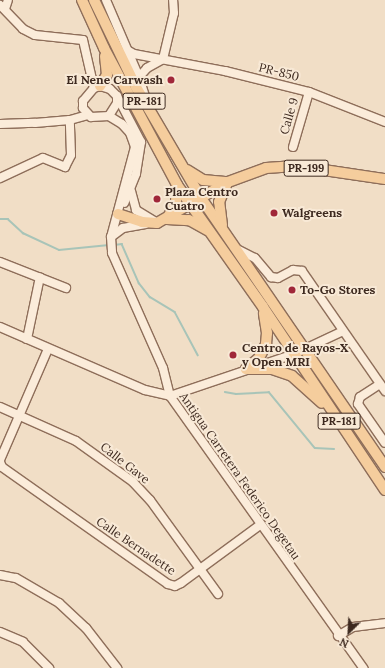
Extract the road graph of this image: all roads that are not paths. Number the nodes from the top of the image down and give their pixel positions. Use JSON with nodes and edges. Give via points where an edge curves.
{"nodes":[{"id":1,"x":8,"y":0,"type":"edge"},
{"id":2,"x":82,"y":0,"type":"edge"},
{"id":3,"x":94,"y":0,"type":"edge"},
{"id":4,"x":106,"y":0,"type":"edge"},
{"id":5,"x":173,"y":0,"type":"edge"},
{"id":6,"x":2,"y":7,"type":"edge"},
{"id":7,"x":104,"y":48,"type":"junction"},
{"id":8,"x":127,"y":50,"type":"junction"},
{"id":9,"x":163,"y":59,"type":"junction"},
{"id":10,"x":139,"y":77,"type":"junction"},
{"id":11,"x":97,"y":87,"type":"junction"},
{"id":12,"x":309,"y":92,"type":"junction"},
{"id":13,"x":117,"y":96,"type":"junction"},
{"id":14,"x":149,"y":108,"type":"junction"},
{"id":15,"x":87,"y":115,"type":"junction"},
{"id":16,"x":109,"y":116,"type":"junction"},
{"id":17,"x":70,"y":120,"type":"junction"},
{"id":18,"x":385,"y":122,"type":"edge"},
{"id":19,"x":0,"y":124,"type":"edge"},
{"id":20,"x":293,"y":147,"type":"dead end"},
{"id":21,"x":182,"y":166,"type":"junction"},
{"id":22,"x":0,"y":178,"type":"edge"},
{"id":23,"x":385,"y":179,"type":"edge"},
{"id":24,"x":228,"y":182,"type":"junction"},
{"id":25,"x":176,"y":185,"type":"junction"},
{"id":26,"x":131,"y":190,"type":"junction"},
{"id":27,"x":201,"y":198,"type":"junction"},
{"id":28,"x":191,"y":205,"type":"junction"},
{"id":29,"x":118,"y":214,"type":"junction"},
{"id":30,"x":167,"y":219,"type":"junction"},
{"id":31,"x":157,"y":223,"type":"junction"},
{"id":32,"x":223,"y":230,"type":"junction"},
{"id":33,"x":212,"y":233,"type":"junction"},
{"id":34,"x":112,"y":242,"type":"junction"},
{"id":35,"x":235,"y":248,"type":"junction"},
{"id":36,"x":0,"y":262,"type":"edge"},
{"id":37,"x":40,"y":277,"type":"junction"},
{"id":38,"x":66,"y":288,"type":"dead end"},
{"id":39,"x":263,"y":307,"type":"junction"},
{"id":40,"x":0,"y":327,"type":"edge"},
{"id":41,"x":343,"y":331,"type":"junction"},
{"id":42,"x":27,"y":339,"type":"junction"},
{"id":43,"x":305,"y":348,"type":"junction"},
{"id":44,"x":48,"y":349,"type":"junction"},
{"id":45,"x":294,"y":354,"type":"junction"},
{"id":46,"x":246,"y":369,"type":"junction"},
{"id":47,"x":383,"y":387,"type":"edge"},
{"id":48,"x":170,"y":396,"type":"junction"},
{"id":49,"x":0,"y":407,"type":"edge"},
{"id":50,"x":19,"y":415,"type":"junction"},
{"id":51,"x":338,"y":419,"type":"junction"},
{"id":52,"x":385,"y":443,"type":"edge"},
{"id":53,"x":0,"y":461,"type":"edge"},
{"id":54,"x":385,"y":468,"type":"edge"},
{"id":55,"x":385,"y":490,"type":"edge"},
{"id":56,"x":260,"y":524,"type":"junction"},
{"id":57,"x":199,"y":569,"type":"junction"},
{"id":58,"x":0,"y":575,"type":"edge"},
{"id":59,"x":218,"y":594,"type":"dead end"},
{"id":60,"x":385,"y":623,"type":"edge"},
{"id":61,"x":0,"y":632,"type":"edge"},
{"id":62,"x":338,"y":636,"type":"junction"},
{"id":63,"x":49,"y":668,"type":"edge"},
{"id":64,"x":117,"y":668,"type":"edge"},
{"id":65,"x":363,"y":668,"type":"edge"}],
"edges":[{"from":1,"to":6,"type":"street"},
{"from":2,"to":7,"type":"main road","number":"PR-181"},
{"from":3,"to":14,"type":"main road","number":"PR-181"},
{"from":4,"to":8,"type":"street"},
{"from":5,"to":9,"type":"street","via":[[174,13]]},
{"from":6,"to":11,"type":"street","via":[[23,29],[35,35],[83,40]]},
{"from":7,"to":11,"type":"main road","via":[[107,75]]},
{"from":7,"to":25,"type":"main road","number":"PR-181"},
{"from":8,"to":9,"type":"street","name":"PR-850","via":[[134,54]]},
{"from":8,"to":10,"type":"street"},
{"from":9,"to":10,"type":"street","via":[[147,68]]},
{"from":9,"to":12,"type":"street","name":"PR-850","number":"PR-850","via":[[226,71]]},
{"from":10,"to":14,"type":"street"},
{"from":11,"to":13,"type":"street","via":[[110,89]]},
{"from":11,"to":15,"type":"street","via":[[83,101]]},
{"from":12,"to":18,"type":"street","name":"PR-850","number":"PR-850"},
{"from":12,"to":20,"type":"street","name":"Calle 9"},
{"from":13,"to":16,"type":"street"},
{"from":13,"to":26,"type":"street","via":[[141,142],[141,155]]},
{"from":14,"to":21,"type":"main road","number":"PR-181"},
{"from":15,"to":16,"type":"street"},
{"from":15,"to":17,"type":"street"},
{"from":16,"to":29,"type":"street","via":[[122,124],[135,147]]},
{"from":17,"to":19,"type":"street"},
{"from":17,"to":22,"type":"street","via":[[72,155],[65,167],[43,158]]},
{"from":21,"to":24,"type":"main road","via":[[202,180]]},
{"from":21,"to":27,"type":"main road","number":"PR-181"},
{"from":23,"to":24,"type":"main road","number":"PR-199","via":[[292,166],[266,168]]},
{"from":24,"to":27,"type":"main road","number":"PR-199"},
{"from":24,"to":32,"type":"main road","via":[[218,202]]},
{"from":25,"to":28,"type":"main road","number":"PR-181"},
{"from":25,"to":30,"type":"main road","via":[[176,202]]},
{"from":26,"to":29,"type":"street"},
{"from":26,"to":31,"type":"street","via":[[136,210]]},
{"from":27,"to":28,"type":"main road","number":"PR-199"},
{"from":27,"to":32,"type":"main road","number":"PR-181"},
{"from":28,"to":30,"type":"main road","number":"PR-199"},
{"from":28,"to":33,"type":"main road","number":"PR-181"},
{"from":29,"to":31,"type":"main road","number":"PR-199","via":[[142,222]]},
{"from":29,"to":34,"type":"street"},
{"from":30,"to":31,"type":"main road","number":"PR-199"},
{"from":30,"to":33,"type":"main road","via":[[192,221]]},
{"from":31,"to":34,"type":"street","via":[[123,228]]},
{"from":32,"to":35,"type":"main road","number":"PR-181"},
{"from":33,"to":39,"type":"main road","number":"PR-181"},
{"from":34,"to":48,"type":"street","name":"Antigua Carretera Federico Degetau","via":[[163,368]]},
{"from":35,"to":41,"type":"street","via":[[255,258],[271,277],[278,278],[294,270],[302,271]]},
{"from":35,"to":43,"type":"main road","number":"PR-181"},
{"from":36,"to":37,"type":"street"},
{"from":37,"to":38,"type":"street"},
{"from":37,"to":42,"type":"street"},
{"from":39,"to":45,"type":"main road","number":"PR-181"},
{"from":39,"to":46,"type":"main road","via":[[266,344],[259,358]]},
{"from":40,"to":42,"type":"street"},
{"from":41,"to":43,"type":"street"},
{"from":41,"to":47,"type":"street"},
{"from":42,"to":44,"type":"street"},
{"from":43,"to":45,"type":"street"},
{"from":43,"to":54,"type":"main road","number":"PR-181"},
{"from":44,"to":48,"type":"street","via":[[145,390]]},
{"from":44,"to":50,"type":"street","name":"Calle Bernadette"},
{"from":45,"to":46,"type":"street"},
{"from":45,"to":51,"type":"main road","number":"PR-181"},
{"from":46,"to":48,"type":"street"},
{"from":46,"to":51,"type":"main road","via":[[272,369],[292,376],[303,383]]},
{"from":47,"to":52,"type":"street","via":[[360,397],[358,404]]},
{"from":48,"to":56,"type":"street","name":"Antigua Carretera Federico Degetau"},
{"from":49,"to":50,"type":"street","name":"Calle Gave"},
{"from":50,"to":53,"type":"street","name":"Calle Bernadette"},
{"from":50,"to":57,"type":"street","name":"Calle Gave","via":[[76,441],[133,482],[150,500]]},
{"from":51,"to":55,"type":"main road","number":"PR-181"},
{"from":53,"to":57,"type":"street","name":"Calle Bernadette","via":[[2,467],[168,584],[175,586]]},
{"from":56,"to":57,"type":"street","name":"Calle Bernadette"},
{"from":56,"to":62,"type":"street","name":"Antigua Carretera Federico Degetau"},
{"from":57,"to":59,"type":"street","name":"Calle Gave"},
{"from":58,"to":64,"type":"street","via":[[16,578],[59,603],[86,628]]},
{"from":60,"to":62,"type":"street","via":[[353,627]]},
{"from":61,"to":63,"type":"street","via":[[23,642]]},
{"from":62,"to":65,"type":"street","name":"Antigua Carretera Federico Degetau"}]}
